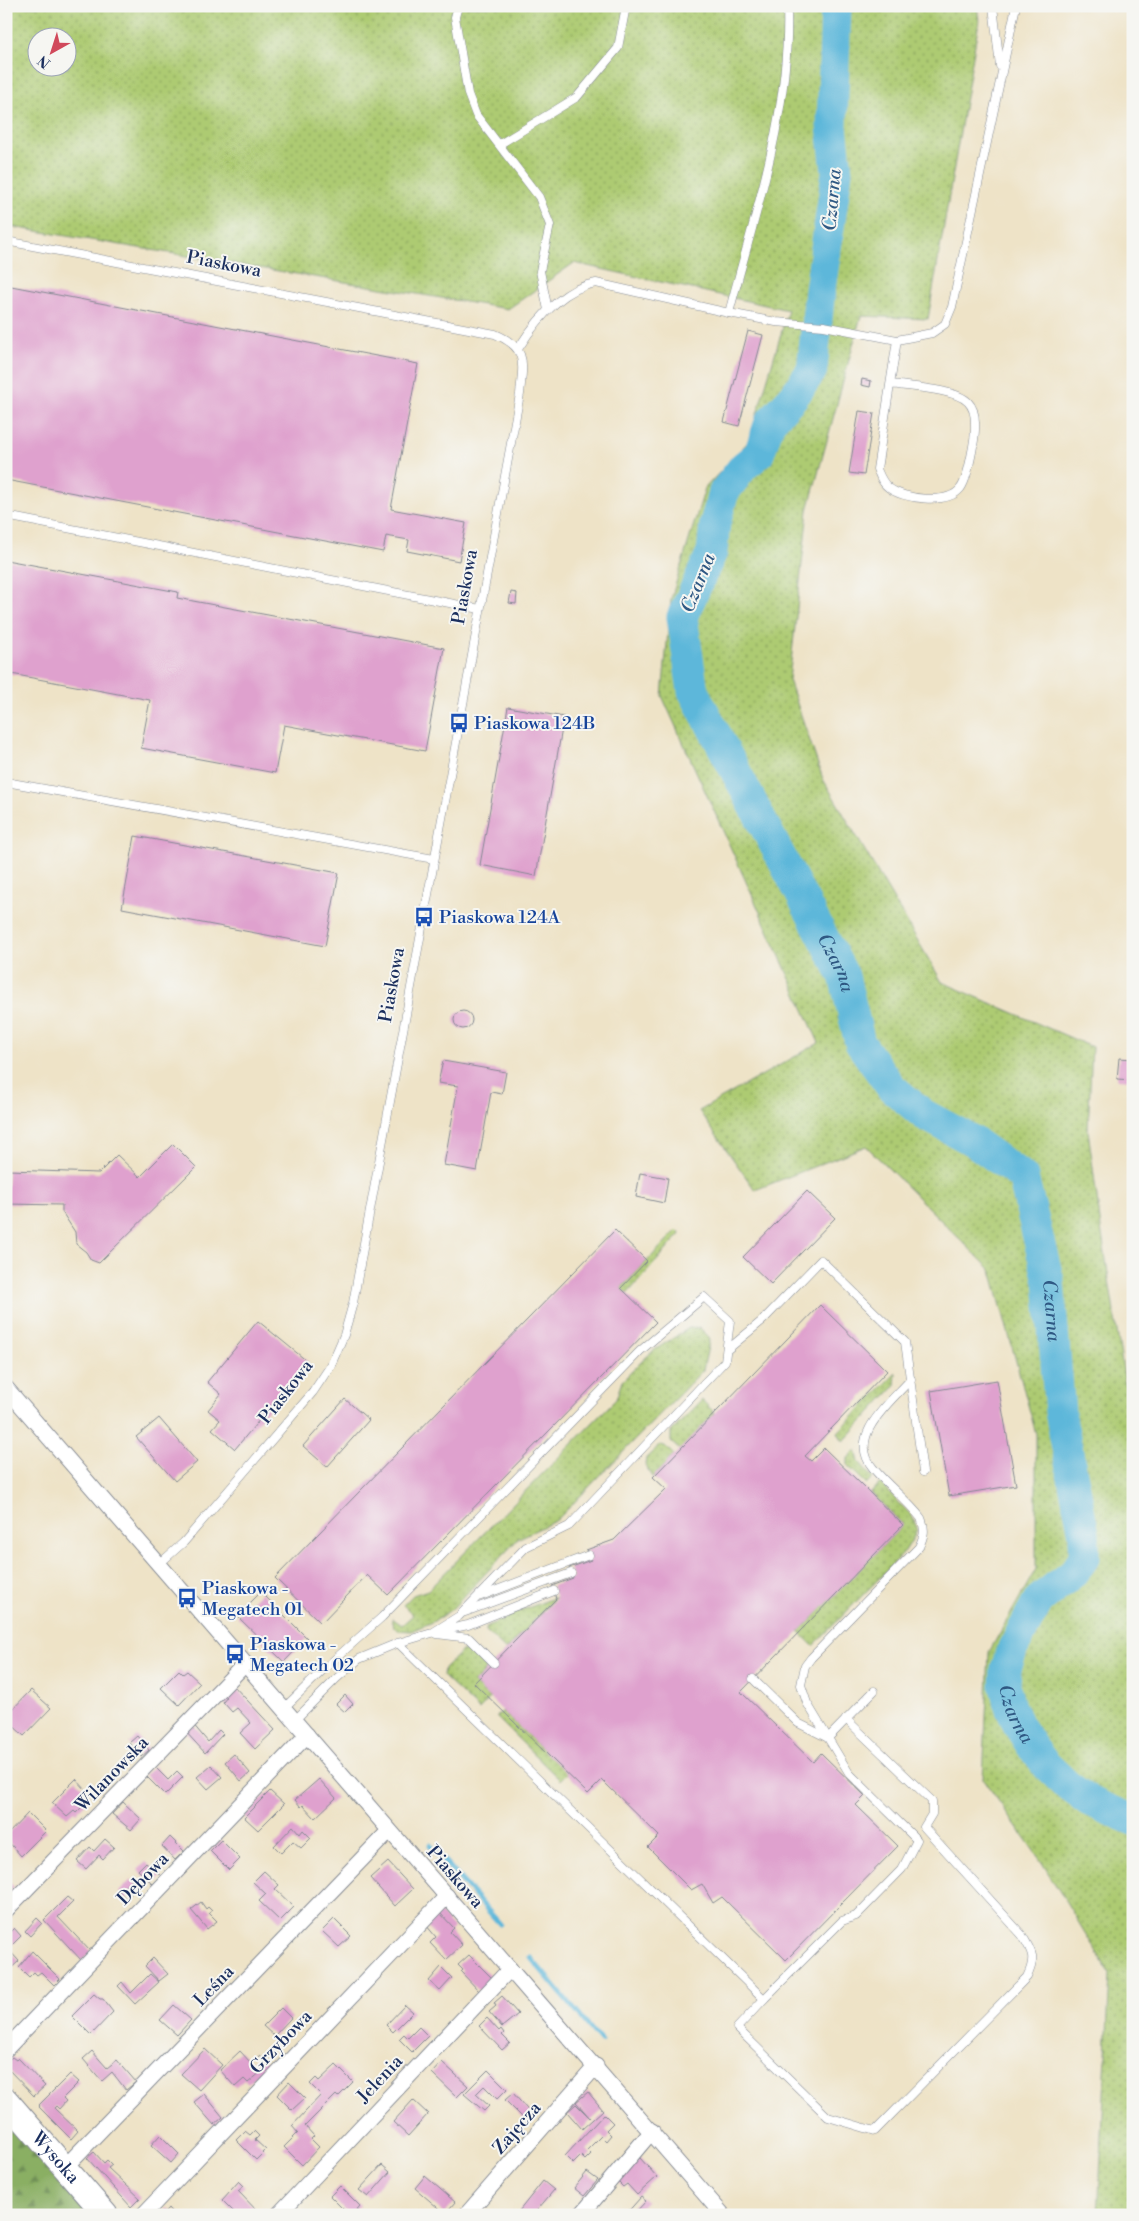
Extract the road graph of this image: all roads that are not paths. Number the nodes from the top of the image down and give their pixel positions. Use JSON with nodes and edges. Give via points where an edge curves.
{"nodes":[{"id":1,"x":458,"y":6,"type":"edge"},
{"id":2,"x":626,"y":6,"type":"edge"},
{"id":3,"x":787,"y":6,"type":"edge"},
{"id":4,"x":993,"y":6,"type":"edge"},
{"id":5,"x":1016,"y":6,"type":"edge"},
{"id":6,"x":1000,"y":76,"type":"junction"},
{"id":7,"x":500,"y":144,"type":"junction"},
{"id":8,"x":6,"y":241,"type":"edge"},
{"id":9,"x":548,"y":310,"type":"junction"},
{"id":10,"x":729,"y":313,"type":"junction"},
{"id":11,"x":898,"y":340,"type":"junction"},
{"id":12,"x":518,"y":349,"type":"junction"},
{"id":13,"x":891,"y":384,"type":"junction"},
{"id":14,"x":6,"y":516,"type":"edge"},
{"id":15,"x":480,"y":609,"type":"junction"},
{"id":16,"x":6,"y":782,"type":"edge"},
{"id":17,"x":434,"y":859,"type":"junction"},
{"id":18,"x":727,"y":1350,"type":"junction"},
{"id":19,"x":911,"y":1379,"type":"junction"},
{"id":20,"x":6,"y":1388,"type":"edge"},
{"id":21,"x":923,"y":1472,"type":"dead end"},
{"id":22,"x":589,"y":1555,"type":"dead end"},
{"id":23,"x":158,"y":1566,"type":"junction"},
{"id":24,"x":571,"y":1573,"type":"dead end"},
{"id":25,"x":554,"y":1592,"type":"dead end"},
{"id":26,"x":479,"y":1597,"type":"junction"},
{"id":27,"x":462,"y":1614,"type":"junction"},
{"id":28,"x":432,"y":1633,"type":"junction"},
{"id":29,"x":398,"y":1643,"type":"junction"},
{"id":30,"x":494,"y":1662,"type":"dead end"},
{"id":31,"x":245,"y":1664,"type":"junction"},
{"id":32,"x":753,"y":1679,"type":"dead end"},
{"id":33,"x":874,"y":1691,"type":"dead end"},
{"id":34,"x":283,"y":1709,"type":"junction"},
{"id":35,"x":846,"y":1719,"type":"junction"},
{"id":36,"x":294,"y":1721,"type":"junction"},
{"id":37,"x":307,"y":1736,"type":"junction"},
{"id":38,"x":828,"y":1738,"type":"junction"},
{"id":39,"x":924,"y":1827,"type":"junction"},
{"id":40,"x":390,"y":1831,"type":"junction"},
{"id":41,"x":917,"y":1840,"type":"junction"},
{"id":42,"x":447,"y":1896,"type":"junction"},
{"id":43,"x":6,"y":1910,"type":"edge"},
{"id":44,"x":510,"y":1969,"type":"junction"},
{"id":45,"x":764,"y":1999,"type":"junction"},
{"id":46,"x":6,"y":2049,"type":"edge"},
{"id":47,"x":596,"y":2066,"type":"junction"},
{"id":48,"x":6,"y":2100,"type":"edge"},
{"id":49,"x":652,"y":2131,"type":"junction"},
{"id":50,"x":64,"y":2167,"type":"junction"},
{"id":51,"x":106,"y":2215,"type":"edge"},
{"id":52,"x":143,"y":2215,"type":"edge"},
{"id":53,"x":278,"y":2215,"type":"edge"},
{"id":54,"x":466,"y":2215,"type":"edge"},
{"id":55,"x":581,"y":2215,"type":"edge"},
{"id":56,"x":723,"y":2215,"type":"edge"}],
"edges":[{"from":1,"to":7,"type":"lane","via":[[455,17],[468,94],[476,115]]},
{"from":2,"to":7,"type":"lane","via":[[618,48],[577,97]]},
{"from":3,"to":10,"type":"lane","via":[[783,94],[768,166]]},
{"from":4,"to":6,"type":"lane"},
{"from":5,"to":6,"type":"lane"},
{"from":6,"to":11,"type":"lane","via":[[952,307],[944,324],[932,332]]},
{"from":7,"to":9,"type":"lane","via":[[539,197],[550,225],[540,271]]},
{"from":8,"to":12,"type":"lane","name":"Piaskowa","via":[[495,334],[509,340]]},
{"from":9,"to":10,"type":"lane","via":[[586,285],[596,283]]},
{"from":9,"to":12,"type":"lane"},
{"from":10,"to":11,"type":"lane"},
{"from":11,"to":13,"type":"lane"},
{"from":12,"to":15,"type":"lane","name":"Piaskowa","via":[[522,365],[520,394]]},
{"from":13,"to":13,"type":"lane","via":[[877,469],[881,480],[902,494],[937,500],[950,497],[960,490],[966,479],[975,425],[974,412],[968,402],[956,394]]},
{"from":14,"to":15,"type":"lane"},
{"from":15,"to":17,"type":"lane","name":"Piaskowa"},
{"from":16,"to":17,"type":"lane"},
{"from":17,"to":23,"type":"lane","name":"Piaskowa","via":[[355,1294],[344,1335],[313,1392],[184,1542]]},
{"from":18,"to":19,"type":"lane","via":[[763,1320],[822,1260],[905,1342]]},
{"from":18,"to":26,"type":"lane","via":[[725,1361],[569,1526],[526,1547]]},
{"from":18,"to":34,"type":"lane","via":[[730,1322],[704,1297],[640,1351],[382,1617]]},
{"from":19,"to":21,"type":"lane"},
{"from":19,"to":38,"type":"lane","via":[[868,1430],[865,1456],[922,1518],[924,1536],[919,1547],[805,1666],[801,1684],[803,1694]]},
{"from":20,"to":23,"type":"street","name":"Piaskowa"},
{"from":22,"to":26,"type":"lane"},
{"from":23,"to":31,"type":"street","name":"Piaskowa"},
{"from":24,"to":27,"type":"lane"},
{"from":25,"to":28,"type":"lane","via":[[468,1624]]},
{"from":26,"to":27,"type":"lane"},
{"from":27,"to":28,"type":"lane"},
{"from":28,"to":29,"type":"lane"},
{"from":28,"to":30,"type":"lane","via":[[469,1638]]},
{"from":29,"to":36,"type":"lane","via":[[360,1659]]},
{"from":29,"to":45,"type":"lane"},
{"from":31,"to":34,"type":"street","name":"Piaskowa"},
{"from":31,"to":43,"type":"street","name":"Wilanowska"},
{"from":32,"to":38,"type":"lane","via":[[798,1722]]},
{"from":33,"to":35,"type":"lane"},
{"from":34,"to":36,"type":"street","name":"Piaskowa"},
{"from":35,"to":38,"type":"lane"},
{"from":35,"to":39,"type":"lane","via":[[932,1801],[932,1814]]},
{"from":36,"to":37,"type":"street","name":"Piaskowa"},
{"from":37,"to":40,"type":"street","name":"Piaskowa"},
{"from":37,"to":46,"type":"street","name":"Dębowa"},
{"from":38,"to":41,"type":"lane","via":[[849,1773]]},
{"from":39,"to":41,"type":"lane"},
{"from":39,"to":45,"type":"lane","via":[[1022,1935],[1031,1950],[1033,1963],[1026,1977],[875,2131],[828,2117],[737,2028]]},
{"from":40,"to":42,"type":"street","name":"Piaskowa"},
{"from":40,"to":50,"type":"street","name":"Leśna"},
{"from":41,"to":45,"type":"lane","via":[[902,1869],[856,1916],[842,1920]]},
{"from":42,"to":44,"type":"street","name":"Piaskowa"},
{"from":42,"to":52,"type":"street","name":"Grzybowa"},
{"from":44,"to":47,"type":"street","name":"Piaskowa"},
{"from":44,"to":53,"type":"street","name":"Jelenia"},
{"from":47,"to":49,"type":"street","name":"Piaskowa"},
{"from":47,"to":54,"type":"street","name":"Zajęcza"},
{"from":48,"to":50,"type":"main road","name":"Wysoka"},
{"from":49,"to":55,"type":"street"},
{"from":49,"to":56,"type":"street","name":"Piaskowa"},
{"from":50,"to":51,"type":"main road","name":"Wysoka"}]}
